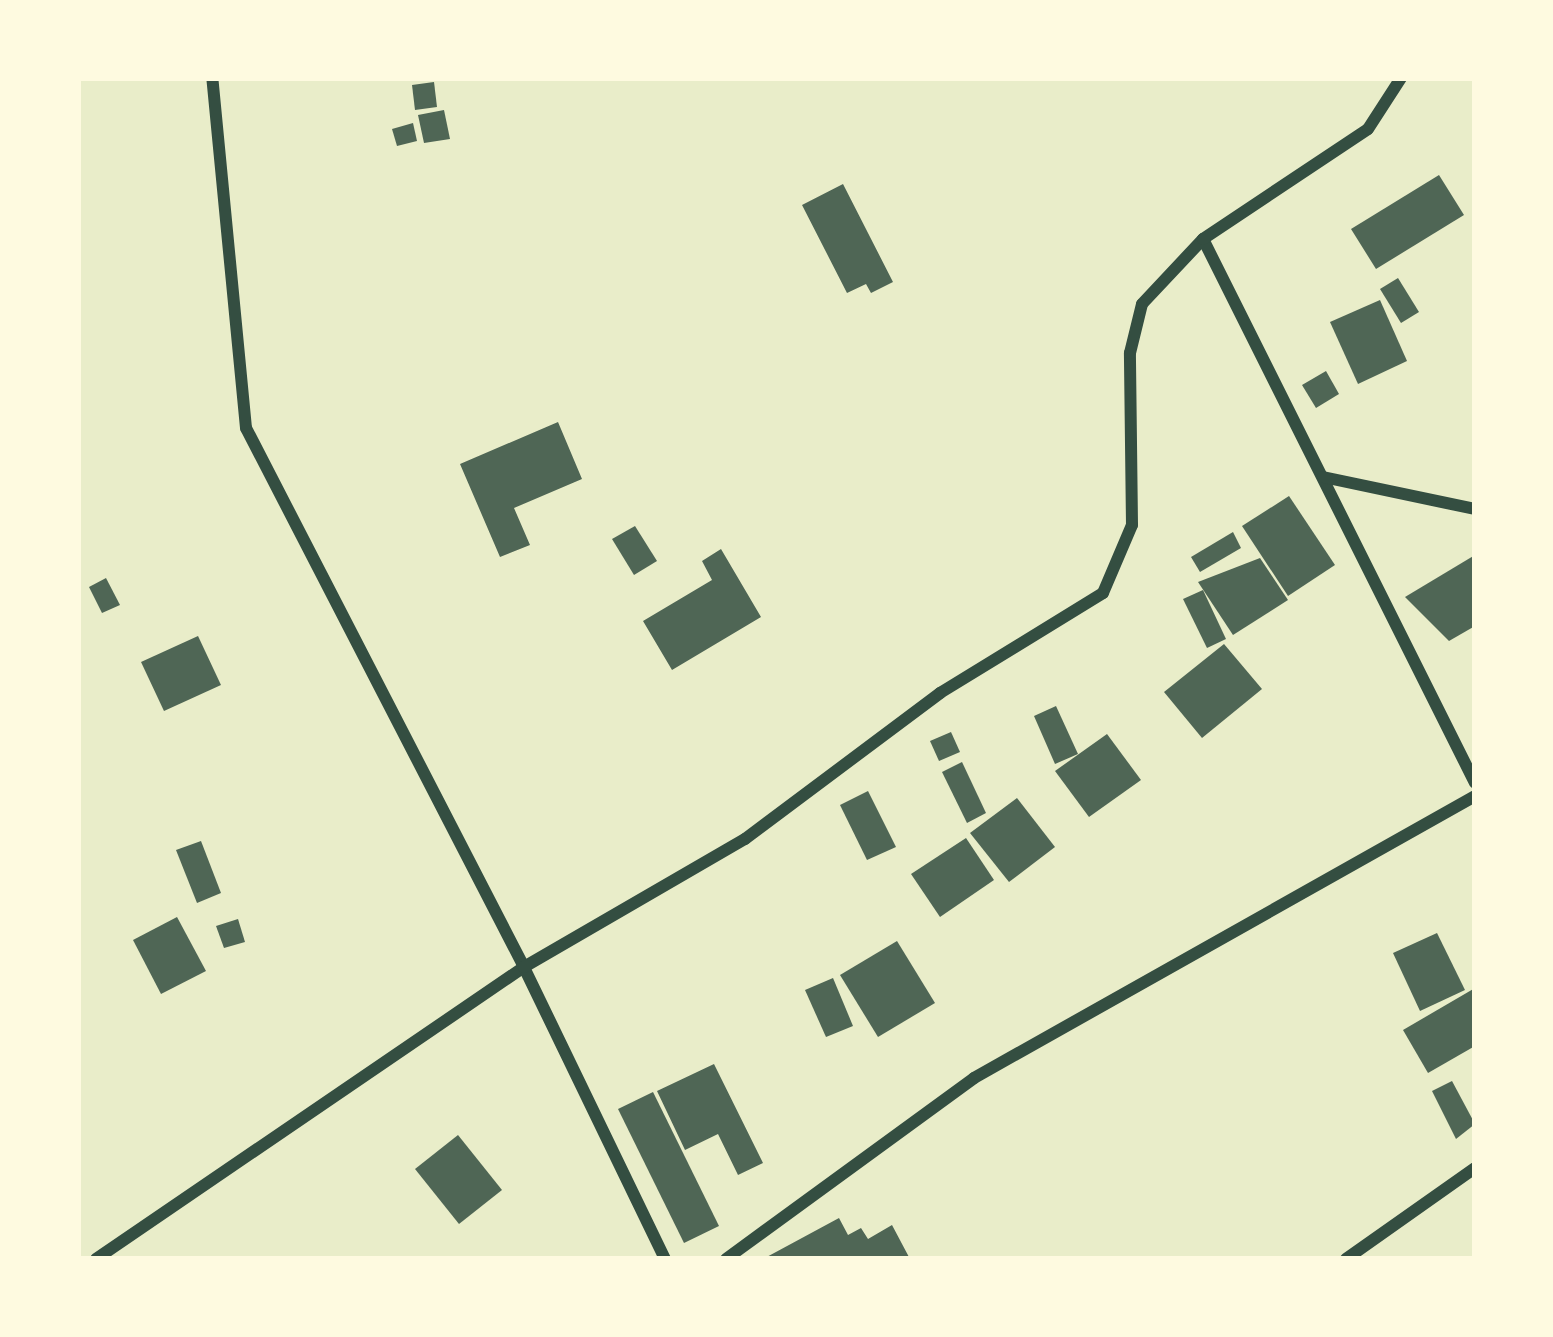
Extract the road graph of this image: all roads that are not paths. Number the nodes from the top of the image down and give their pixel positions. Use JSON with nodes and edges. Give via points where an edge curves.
{"nodes":[{"id":1,"x":212,"y":78,"type":"edge"},
{"id":2,"x":1401,"y":78,"type":"edge"},
{"id":3,"x":1203,"y":238,"type":"junction"},
{"id":4,"x":1323,"y":477,"type":"junction"},
{"id":5,"x":1475,"y":509,"type":"edge"},
{"id":6,"x":1475,"y":783,"type":"edge"},
{"id":7,"x":1475,"y":796,"type":"edge"},
{"id":8,"x":524,"y":967,"type":"junction"},
{"id":9,"x":1475,"y":1168,"type":"edge"},
{"id":10,"x":96,"y":1259,"type":"edge"},
{"id":11,"x":665,"y":1259,"type":"edge"},
{"id":12,"x":726,"y":1259,"type":"edge"},
{"id":13,"x":1346,"y":1259,"type":"edge"}],
"edges":[{"from":1,"to":8,"type":"street","via":[[246,428]]},
{"from":2,"to":3,"type":"street","via":[[1368,129]]},
{"from":3,"to":4,"type":"street"},
{"from":3,"to":8,"type":"street","via":[[1142,304],[1130,353],[1132,525],[1103,592],[940,692],[746,839]]},
{"from":4,"to":5,"type":"street"},
{"from":4,"to":6,"type":"street"},
{"from":7,"to":12,"type":"street","via":[[974,1078]]},
{"from":8,"to":10,"type":"street"},
{"from":8,"to":11,"type":"street"},
{"from":9,"to":13,"type":"street"}]}
